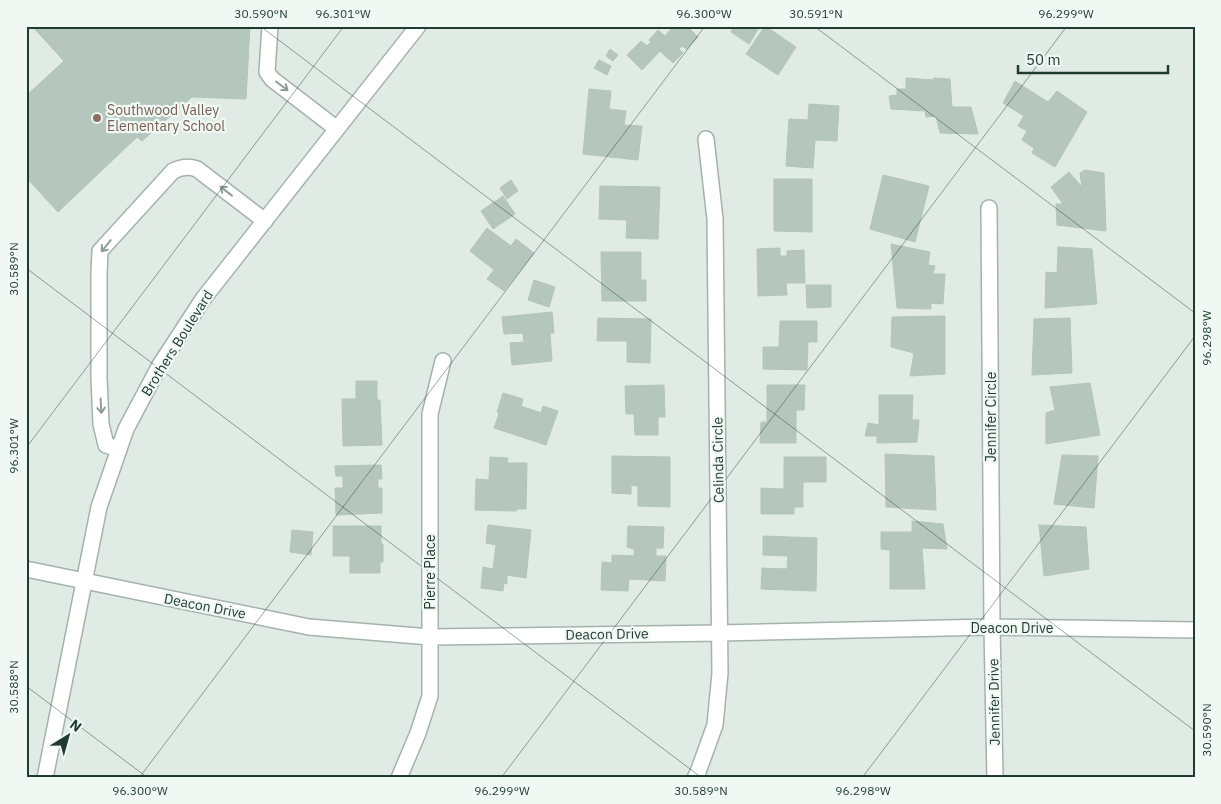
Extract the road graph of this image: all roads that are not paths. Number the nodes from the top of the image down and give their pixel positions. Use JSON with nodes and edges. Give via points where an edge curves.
{"nodes":[{"id":1,"x":270,"y":26,"type":"edge"},
{"id":2,"x":418,"y":26,"type":"edge"},
{"id":3,"x":337,"y":130,"type":"junction"},
{"id":4,"x":706,"y":139,"type":"dead end"},
{"id":5,"x":989,"y":208,"type":"dead end"},
{"id":6,"x":265,"y":221,"type":"junction"},
{"id":7,"x":443,"y":361,"type":"dead end"},
{"id":8,"x":119,"y":449,"type":"junction"},
{"id":9,"x":26,"y":569,"type":"edge"},
{"id":10,"x":84,"y":582,"type":"junction"},
{"id":11,"x":992,"y":627,"type":"junction"},
{"id":12,"x":1195,"y":630,"type":"edge"},
{"id":13,"x":720,"y":633,"type":"junction"},
{"id":14,"x":430,"y":637,"type":"junction"},
{"id":15,"x":45,"y":778,"type":"edge"},
{"id":16,"x":399,"y":778,"type":"edge"},
{"id":17,"x":695,"y":778,"type":"edge"},
{"id":18,"x":995,"y":778,"type":"edge"}],
"edges":[{"from":1,"to":3,"type":"street","one_way":true,"via":[[268,72],[272,79]]},
{"from":2,"to":3,"type":"street","name":"Brothers Boulevard"},
{"from":3,"to":6,"type":"street","name":"Brothers Boulevard"},
{"from":4,"to":13,"type":"street","name":"Celinda Circle","via":[[715,219]]},
{"from":5,"to":11,"type":"street","name":"Jennifer Circle"},
{"from":6,"to":8,"type":"street","name":"Brothers Boulevard","via":[[203,299],[160,365]]},
{"from":6,"to":8,"type":"street","one_way":true,"via":[[197,169],[184,167],[173,171],[100,251],[101,424],[106,445]]},
{"from":7,"to":14,"type":"street","name":"Pierre Place","via":[[430,414]]},
{"from":8,"to":10,"type":"street","name":"Brothers Boulevard","via":[[99,507]]},
{"from":9,"to":10,"type":"street","name":"Deacon Drive"},
{"from":10,"to":14,"type":"street","name":"Deacon Drive","via":[[309,626]]},
{"from":10,"to":15,"type":"street","name":"Brothers Boulevard"},
{"from":11,"to":12,"type":"street","name":"Deacon Drive"},
{"from":11,"to":13,"type":"street","name":"Deacon Drive"},
{"from":11,"to":18,"type":"street","name":"Jennifer Drive"},
{"from":13,"to":14,"type":"street","name":"Deacon Drive"},
{"from":13,"to":17,"type":"street","name":"Celinda Circle","via":[[720,672],[714,725]]},
{"from":14,"to":16,"type":"street","name":"Pierre Place","via":[[430,696]]}]}
